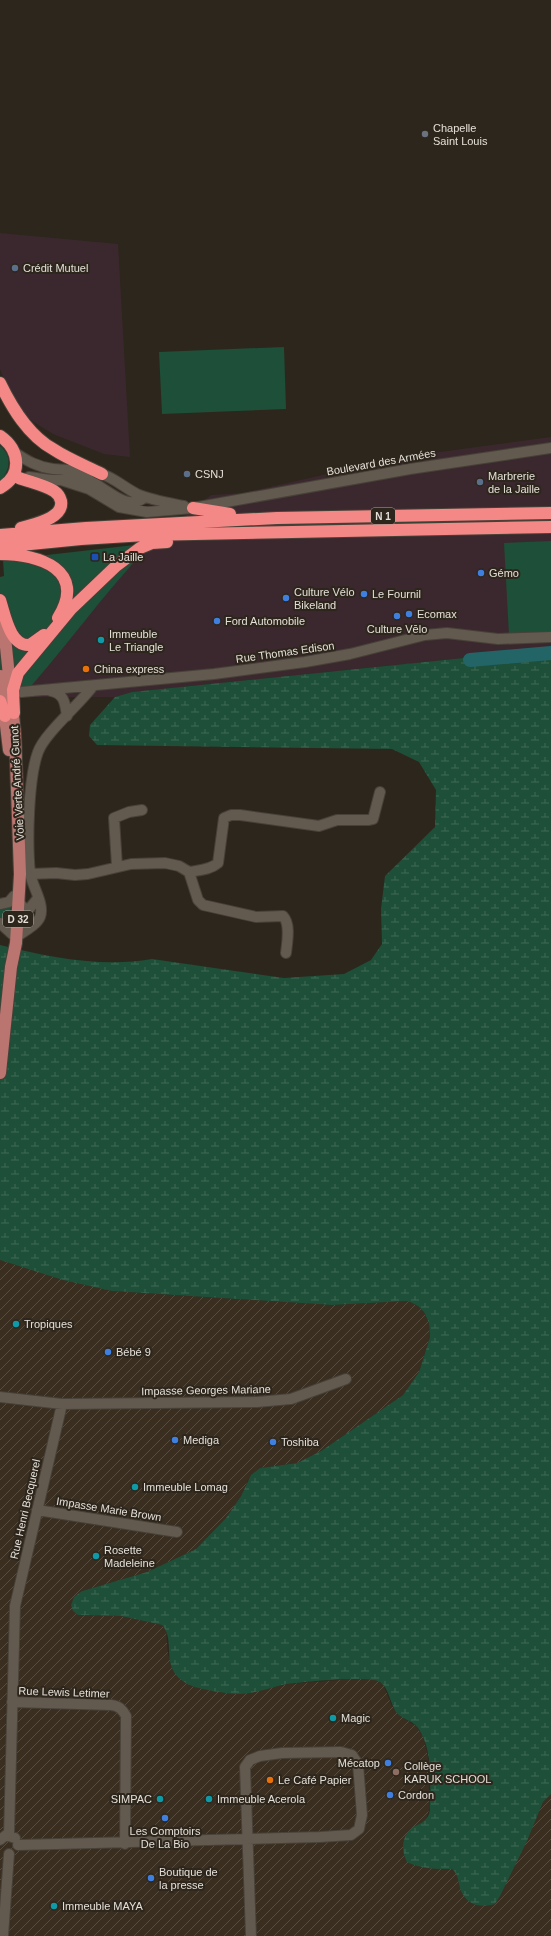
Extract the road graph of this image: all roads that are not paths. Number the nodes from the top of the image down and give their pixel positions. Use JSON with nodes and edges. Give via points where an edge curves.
{"nodes":[{"id":1,"x":0,"y":383,"type":"edge"},
{"id":2,"x":0,"y":436,"type":"edge"},
{"id":3,"x":551,"y":448,"type":"edge"},
{"id":4,"x":14,"y":452,"type":"junction"},
{"id":5,"x":102,"y":474,"type":"junction"},
{"id":6,"x":15,"y":478,"type":"junction"},
{"id":7,"x":61,"y":480,"type":"junction"},
{"id":8,"x":122,"y":486,"type":"junction"},
{"id":9,"x":0,"y":488,"type":"edge"},
{"id":10,"x":106,"y":491,"type":"junction"},
{"id":11,"x":150,"y":498,"type":"junction"},
{"id":12,"x":216,"y":503,"type":"junction"},
{"id":13,"x":193,"y":508,"type":"junction"},
{"id":14,"x":551,"y":513,"type":"edge"},
{"id":15,"x":277,"y":518,"type":"junction"},
{"id":16,"x":551,"y":527,"type":"edge"},
{"id":17,"x":276,"y":533,"type":"junction"},
{"id":18,"x":1,"y":539,"type":"edge"},
{"id":19,"x":0,"y":554,"type":"edge"},
{"id":20,"x":0,"y":600,"type":"edge"},
{"id":21,"x":551,"y":637,"type":"edge"},
{"id":22,"x":0,"y":676,"type":"edge"},
{"id":23,"x":92,"y":686,"type":"junction"},
{"id":24,"x":47,"y":690,"type":"junction"},
{"id":25,"x":21,"y":692,"type":"dead end"},
{"id":26,"x":0,"y":701,"type":"edge"},
{"id":27,"x":9,"y":715,"type":"junction"},
{"id":28,"x":67,"y":716,"type":"junction"},
{"id":29,"x":380,"y":792,"type":"dead end"},
{"id":30,"x":142,"y":810,"type":"dead end"},
{"id":31,"x":117,"y":866,"type":"junction"},
{"id":32,"x":189,"y":872,"type":"junction"},
{"id":33,"x":22,"y":874,"type":"junction"},
{"id":34,"x":38,"y":898,"type":"junction"},
{"id":35,"x":16,"y":899,"type":"junction"},
{"id":36,"x":0,"y":904,"type":"edge"},
{"id":37,"x":0,"y":923,"type":"edge"},
{"id":38,"x":14,"y":936,"type":"junction"},
{"id":39,"x":286,"y":953,"type":"dead end"},
{"id":40,"x":0,"y":1073,"type":"edge"},
{"id":41,"x":346,"y":1379,"type":"dead end"},
{"id":42,"x":0,"y":1397,"type":"edge"},
{"id":43,"x":62,"y":1404,"type":"junction"},
{"id":44,"x":37,"y":1510,"type":"junction"},
{"id":45,"x":177,"y":1532,"type":"dead end"},
{"id":46,"x":12,"y":1702,"type":"junction"},
{"id":47,"x":9,"y":1835,"type":"junction"},
{"id":48,"x":248,"y":1839,"type":"junction"},
{"id":49,"x":0,"y":1840,"type":"edge"},
{"id":50,"x":125,"y":1844,"type":"junction"},
{"id":51,"x":18,"y":1845,"type":"junction"},
{"id":52,"x":5,"y":1852,"type":"edge"},
{"id":53,"x":3,"y":1936,"type":"edge"},
{"id":54,"x":251,"y":1936,"type":"edge"}],
"edges":[{"from":1,"to":5,"type":"highway","via":[[18,416],[41,441]]},
{"from":2,"to":4,"type":"highway","via":[[11,445]]},
{"from":3,"to":12,"type":"street","name":"Boulevard des Armées","via":[[410,469]]},
{"from":4,"to":5,"type":"street","via":[[41,466]]},
{"from":4,"to":6,"type":"highway"},
{"from":5,"to":8,"type":"street"},
{"from":6,"to":7,"type":"street"},
{"from":6,"to":9,"type":"highway"},
{"from":6,"to":18,"type":"highway","via":[[54,491],[61,501],[60,509],[44,521]]},
{"from":7,"to":10,"type":"street","via":[[81,478]]},
{"from":7,"to":13,"type":"street","name":"Boulevard des Armées","via":[[79,485],[111,503],[130,510],[147,512]]},
{"from":8,"to":10,"type":"street"},
{"from":8,"to":11,"type":"street"},
{"from":10,"to":11,"type":"street","via":[[130,502]]},
{"from":11,"to":12,"type":"street","name":"Boulevard des Armées"},
{"from":11,"to":13,"type":"street"},
{"from":12,"to":13,"type":"street","name":"Boulevard des Armées"},
{"from":13,"to":15,"type":"highway","via":[[216,513]]},
{"from":14,"to":15,"type":"highway","number":"N 1"},
{"from":15,"to":18,"type":"highway","number":"N 1","via":[[86,528]]},
{"from":16,"to":17,"type":"highway","number":"N 1"},
{"from":17,"to":18,"type":"highway","number":"N 1"},
{"from":17,"to":27,"type":"highway","via":[[152,543],[140,548],[116,566],[72,609],[21,668],[14,684]]},
{"from":19,"to":20,"type":"highway","via":[[35,557],[48,562],[64,577],[67,588],[65,607],[58,618],[43,636],[30,645],[15,638]]},
{"from":20,"to":27,"type":"main road","name":"Voie Verte André Gunot","number":"D 32","via":[[6,638]]},
{"from":21,"to":23,"type":"street","name":"Rue Thomas Edison","via":[[498,639],[446,634],[425,635],[356,653],[316,660],[214,674]]},
{"from":22,"to":27,"type":"main road","name":"Voie Verte André Gunot","number":"D 32"},
{"from":23,"to":24,"type":"street","name":"Rue Thomas Edison"},
{"from":23,"to":28,"type":"street"},
{"from":24,"to":25,"type":"street","name":"Rue Thomas Edison"},
{"from":24,"to":28,"type":"street","via":[[61,695],[65,701]]},
{"from":26,"to":27,"type":"highway"},
{"from":27,"to":33,"type":"main road","name":"Voie Verte André Gunot","number":"D 32","via":[[19,804]]},
{"from":28,"to":33,"type":"street","via":[[46,738],[38,751],[29,841]]},
{"from":29,"to":32,"type":"street","via":[[376,814],[373,819],[368,820],[337,820],[319,826],[231,815],[224,818],[218,863],[213,867]]},
{"from":30,"to":31,"type":"street","via":[[114,818]]},
{"from":31,"to":32,"type":"street","via":[[166,863],[180,866]]},
{"from":31,"to":33,"type":"street","via":[[88,874]]},
{"from":32,"to":39,"type":"street","via":[[198,900],[203,905],[256,917],[283,916],[287,924]]},
{"from":33,"to":34,"type":"street"},
{"from":33,"to":35,"type":"main road","name":"Voie Verte André Gunot","number":"D 32"},
{"from":34,"to":35,"type":"street","via":[[30,908],[25,909]]},
{"from":34,"to":38,"type":"street","via":[[40,917]]},
{"from":35,"to":36,"type":"street"},
{"from":35,"to":38,"type":"main road","name":"Voie Verte André Gunot","number":"D 32"},
{"from":37,"to":38,"type":"street"},
{"from":38,"to":40,"type":"main road","name":"Voie Verte André Gunot","number":"D 32","via":[[14,956]]},
{"from":41,"to":43,"type":"street","name":"Impasse Georges Mariane","via":[[280,1401]]},
{"from":42,"to":43,"type":"street","name":"Impasse Georges Mariane"},
{"from":43,"to":44,"type":"street","name":"Rue Henri Becquerel"},
{"from":44,"to":45,"type":"street","name":"Impasse Marie Brown"},
{"from":44,"to":46,"type":"street","name":"Rue Henri Becquerel","via":[[15,1606]]},
{"from":46,"to":47,"type":"street","name":"Rue Henri Becquerel"},
{"from":46,"to":50,"type":"street","name":"Rue Lewis Letimer","via":[[111,1705],[123,1710],[126,1716]]},
{"from":47,"to":49,"type":"street"},
{"from":47,"to":51,"type":"street"},
{"from":48,"to":48,"type":"street","via":[[351,1835],[360,1826],[362,1815],[358,1764],[352,1756],[341,1752],[282,1753],[250,1760],[245,1767]]},
{"from":48,"to":50,"type":"street"},
{"from":48,"to":54,"type":"street"},
{"from":50,"to":51,"type":"street"},
{"from":51,"to":52,"type":"street","via":[[15,1851]]},
{"from":52,"to":53,"type":"street"}]}
